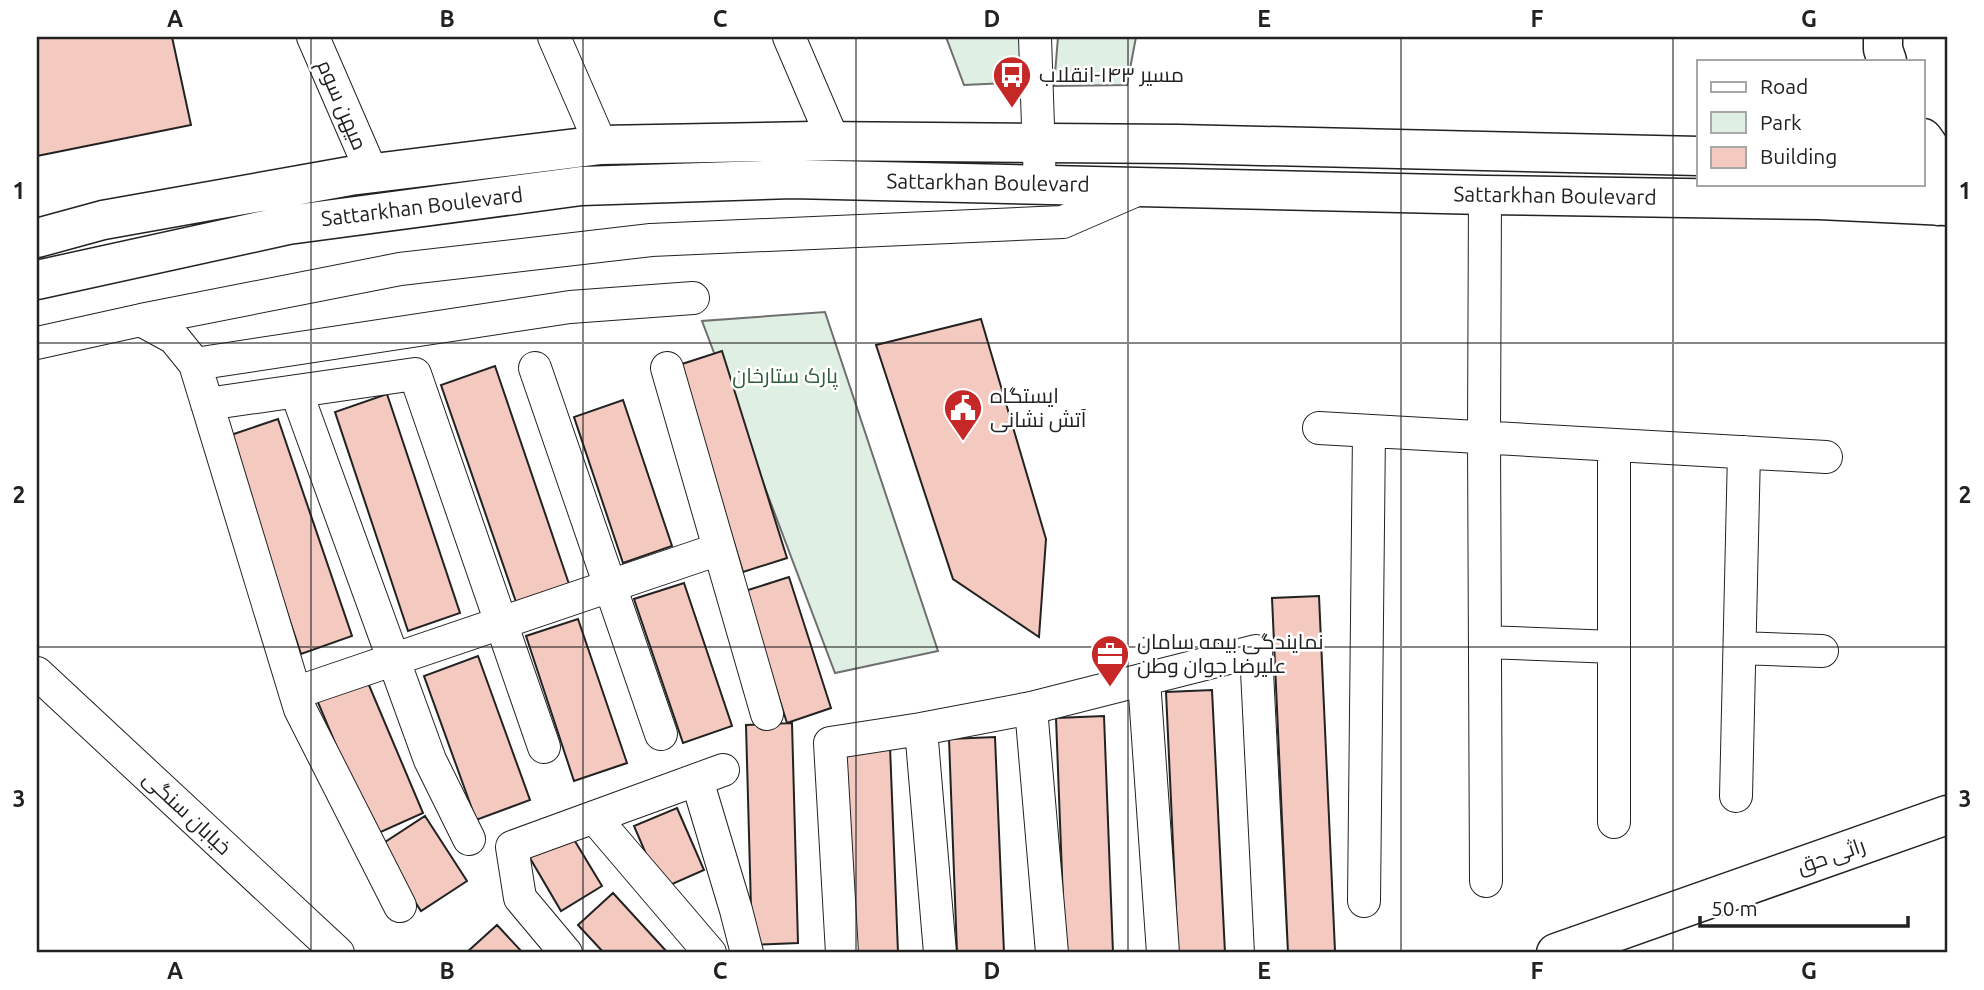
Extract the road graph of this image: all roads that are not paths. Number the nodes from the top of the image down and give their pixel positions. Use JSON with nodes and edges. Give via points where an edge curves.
{"nodes":[{"id":1,"x":313,"y":37,"type":"edge"},
{"id":2,"x":554,"y":37,"type":"edge"},
{"id":3,"x":789,"y":37,"type":"edge"},
{"id":4,"x":1035,"y":37,"type":"edge"},
{"id":5,"x":834,"y":142,"type":"junction"},
{"id":6,"x":1039,"y":143,"type":"junction"},
{"id":7,"x":601,"y":145,"type":"junction"},
{"id":8,"x":1697,"y":156,"type":"edge"},
{"id":9,"x":1933,"y":156,"type":"edge"},
{"id":10,"x":372,"y":173,"type":"junction"},
{"id":11,"x":1040,"y":185,"type":"junction"},
{"id":12,"x":1144,"y":187,"type":"junction"},
{"id":13,"x":1820,"y":192,"type":"edge"},
{"id":14,"x":1485,"y":195,"type":"junction"},
{"id":15,"x":1943,"y":206,"type":"edge"},
{"id":16,"x":37,"y":238,"type":"edge"},
{"id":17,"x":37,"y":280,"type":"edge"},
{"id":18,"x":693,"y":298,"type":"dead end"},
{"id":19,"x":141,"y":320,"type":"junction"},
{"id":20,"x":37,"y":343,"type":"edge"},
{"id":21,"x":195,"y":364,"type":"junction"},
{"id":22,"x":535,"y":368,"type":"dead end"},
{"id":23,"x":667,"y":368,"type":"dead end"},
{"id":24,"x":296,"y":391,"type":"junction"},
{"id":25,"x":207,"y":404,"type":"junction"},
{"id":26,"x":1319,"y":428,"type":"dead end"},
{"id":27,"x":1368,"y":431,"type":"junction"},
{"id":28,"x":1484,"y":437,"type":"junction"},
{"id":29,"x":1614,"y":445,"type":"junction"},
{"id":30,"x":1744,"y":452,"type":"junction"},
{"id":31,"x":1826,"y":457,"type":"dead end"},
{"id":32,"x":719,"y":549,"type":"junction"},
{"id":33,"x":610,"y":586,"type":"junction"},
{"id":34,"x":501,"y":623,"type":"junction"},
{"id":35,"x":1485,"y":642,"type":"junction"},
{"id":36,"x":1614,"y":647,"type":"junction"},
{"id":37,"x":1740,"y":648,"type":"junction"},
{"id":38,"x":1822,"y":651,"type":"dead end"},
{"id":39,"x":393,"y":660,"type":"junction"},
{"id":40,"x":37,"y":673,"type":"edge"},
{"id":41,"x":1143,"y":680,"type":"junction"},
{"id":42,"x":295,"y":693,"type":"junction"},
{"id":43,"x":1031,"y":708,"type":"junction"},
{"id":44,"x":767,"y":714,"type":"dead end"},
{"id":45,"x":921,"y":729,"type":"junction"},
{"id":46,"x":661,"y":734,"type":"dead end"},
{"id":47,"x":544,"y":747,"type":"dead end"},
{"id":48,"x":1737,"y":796,"type":"dead end"},
{"id":49,"x":1947,"y":816,"type":"edge"},
{"id":50,"x":594,"y":817,"type":"junction"},
{"id":51,"x":1614,"y":822,"type":"dead end"},
{"id":52,"x":469,"y":839,"type":"dead end"},
{"id":53,"x":1486,"y":881,"type":"dead end"},
{"id":54,"x":1364,"y":901,"type":"dead end"},
{"id":55,"x":400,"y":906,"type":"dead end"},
{"id":56,"x":338,"y":953,"type":"edge"},
{"id":57,"x":566,"y":953,"type":"edge"},
{"id":58,"x":710,"y":953,"type":"edge"},
{"id":59,"x":747,"y":953,"type":"edge"},
{"id":60,"x":842,"y":953,"type":"edge"},
{"id":61,"x":940,"y":953,"type":"edge"},
{"id":62,"x":1052,"y":953,"type":"edge"},
{"id":63,"x":1163,"y":953,"type":"edge"},
{"id":64,"x":1270,"y":953,"type":"edge"},
{"id":65,"x":1556,"y":953,"type":"edge"}],
"edges":[{"from":1,"to":10,"type":"street","name":"میهن سوم"},
{"from":2,"to":7,"type":"street"},
{"from":3,"to":5,"type":"street"},
{"from":4,"to":6,"type":"street"},
{"from":5,"to":6,"type":"main road","name":"Sattarkhan Boulevard"},
{"from":5,"to":7,"type":"main road","name":"Sattarkhan Boulevard"},
{"from":6,"to":8,"type":"main road","name":"Sattarkhan Boulevard"},
{"from":6,"to":11,"type":"street"},
{"from":7,"to":10,"type":"main road","name":"Sattarkhan Boulevard"},
{"from":9,"to":15,"type":"main road"},
{"from":10,"to":16,"type":"main road","name":"Sattarkhan Boulevard","via":[[103,220]]},
{"from":11,"to":12,"type":"main road","name":"Sattarkhan Boulevard"},
{"from":11,"to":17,"type":"main road","name":"Sattarkhan Boulevard","via":[[792,179],[581,187],[288,225]]},
{"from":12,"to":14,"type":"main road","name":"Sattarkhan Boulevard"},
{"from":12,"to":19,"type":"street","via":[[1063,222],[638,241],[400,269]]},
{"from":13,"to":14,"type":"main road","name":"Sattarkhan Boulevard"},
{"from":13,"to":15,"type":"main road","name":"Sattarkhan Boulevard"},
{"from":14,"to":28,"type":"street"},
{"from":18,"to":21,"type":"street","via":[[570,307]]},
{"from":19,"to":20,"type":"street"},
{"from":19,"to":21,"type":"street","via":[[174,338]]},
{"from":21,"to":25,"type":"street"},
{"from":22,"to":33,"type":"street"},
{"from":23,"to":32,"type":"street"},
{"from":24,"to":25,"type":"street"},
{"from":24,"to":34,"type":"street","via":[[415,374]]},
{"from":24,"to":39,"type":"street"},
{"from":25,"to":42,"type":"street"},
{"from":26,"to":27,"type":"street"},
{"from":27,"to":28,"type":"street"},
{"from":27,"to":54,"type":"street"},
{"from":28,"to":29,"type":"street"},
{"from":28,"to":35,"type":"street"},
{"from":29,"to":30,"type":"street"},
{"from":29,"to":36,"type":"street"},
{"from":30,"to":31,"type":"street"},
{"from":30,"to":37,"type":"street"},
{"from":32,"to":33,"type":"street"},
{"from":32,"to":44,"type":"street"},
{"from":33,"to":34,"type":"street"},
{"from":33,"to":46,"type":"street"},
{"from":34,"to":39,"type":"street"},
{"from":34,"to":47,"type":"street"},
{"from":35,"to":36,"type":"street"},
{"from":35,"to":53,"type":"street"},
{"from":36,"to":51,"type":"street"},
{"from":37,"to":38,"type":"street"},
{"from":37,"to":48,"type":"street"},
{"from":39,"to":42,"type":"street"},
{"from":39,"to":52,"type":"street","via":[[430,760]]},
{"from":40,"to":56,"type":"street","name":"خیابان سنگی"},
{"from":41,"to":43,"type":"street"},
{"from":41,"to":63,"type":"street"},
{"from":41,"to":64,"type":"street","via":[[1256,651]]},
{"from":42,"to":55,"type":"street"},
{"from":43,"to":45,"type":"street"},
{"from":43,"to":62,"type":"street"},
{"from":45,"to":60,"type":"street","via":[[830,743]]},
{"from":45,"to":61,"type":"street"},
{"from":49,"to":65,"type":"main road","name":"راثی حق"},
{"from":50,"to":57,"type":"street","via":[[512,847],[520,898]]},
{"from":50,"to":58,"type":"street"},
{"from":50,"to":59,"type":"street","via":[[710,775]]}]}
